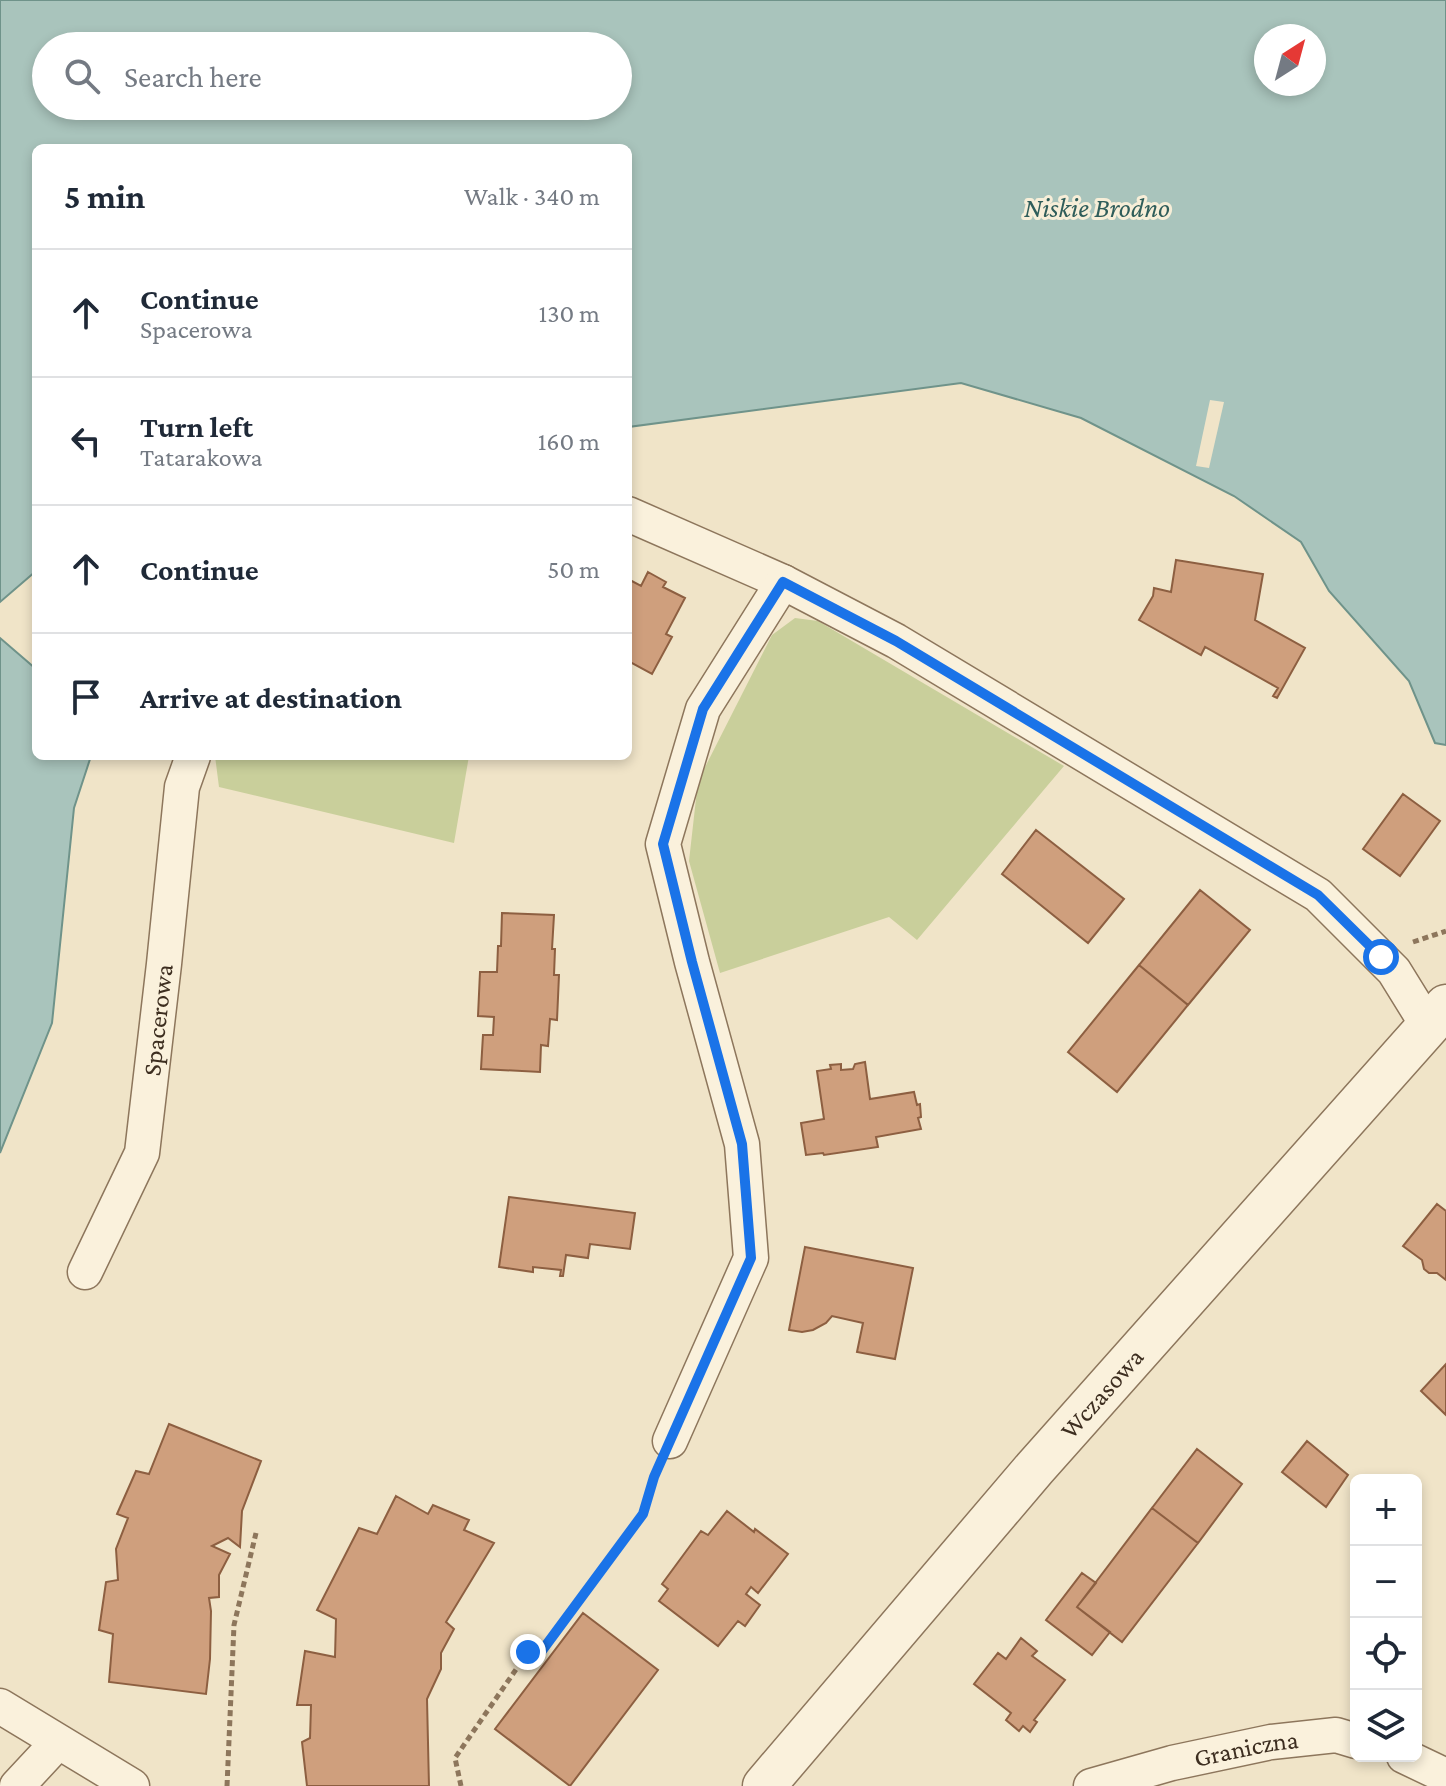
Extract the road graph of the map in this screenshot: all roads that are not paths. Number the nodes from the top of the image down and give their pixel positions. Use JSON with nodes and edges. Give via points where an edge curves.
{"nodes":[{"id":1,"x":632,"y":516,"type":"edge"},
{"id":2,"x":783,"y":582,"type":"junction"},
{"id":3,"x":192,"y":760,"type":"edge"},
{"id":4,"x":1437,"y":1016,"type":"edge"},
{"id":5,"x":85,"y":1272,"type":"dead end"},
{"id":6,"x":670,"y":1441,"type":"road end"},
{"id":7,"x":0,"y":1706,"type":"edge"},
{"id":8,"x":1350,"y":1739,"type":"edge"},
{"id":9,"x":58,"y":1742,"type":"junction"},
{"id":10,"x":1417,"y":1762,"type":"edge"},
{"id":11,"x":1446,"y":1776,"type":"edge"},
{"id":12,"x":773,"y":1783,"type":"edge"},
{"id":13,"x":17,"y":1786,"type":"edge"},
{"id":14,"x":132,"y":1786,"type":"edge"},
{"id":15,"x":1091,"y":1786,"type":"edge"}],
"edges":[{"from":1,"to":2,"type":"street"},
{"from":2,"to":4,"type":"street","via":[[896,641],[1318,895]]},
{"from":2,"to":6,"type":"street","via":[[703,709],[663,844],[742,1144],[751,1258]]},
{"from":3,"to":5,"type":"street","name":"Spacerowa","via":[[182,787],[142,1153]]},
{"from":4,"to":12,"type":"street","name":"Wczasowa","via":[[1035,1468]]},
{"from":7,"to":9,"type":"street"},
{"from":8,"to":15,"type":"street","name":"Graniczna","via":[[1336,1735],[1271,1742]]},
{"from":9,"to":13,"type":"street"},
{"from":9,"to":14,"type":"street"},
{"from":10,"to":11,"type":"street"}]}
